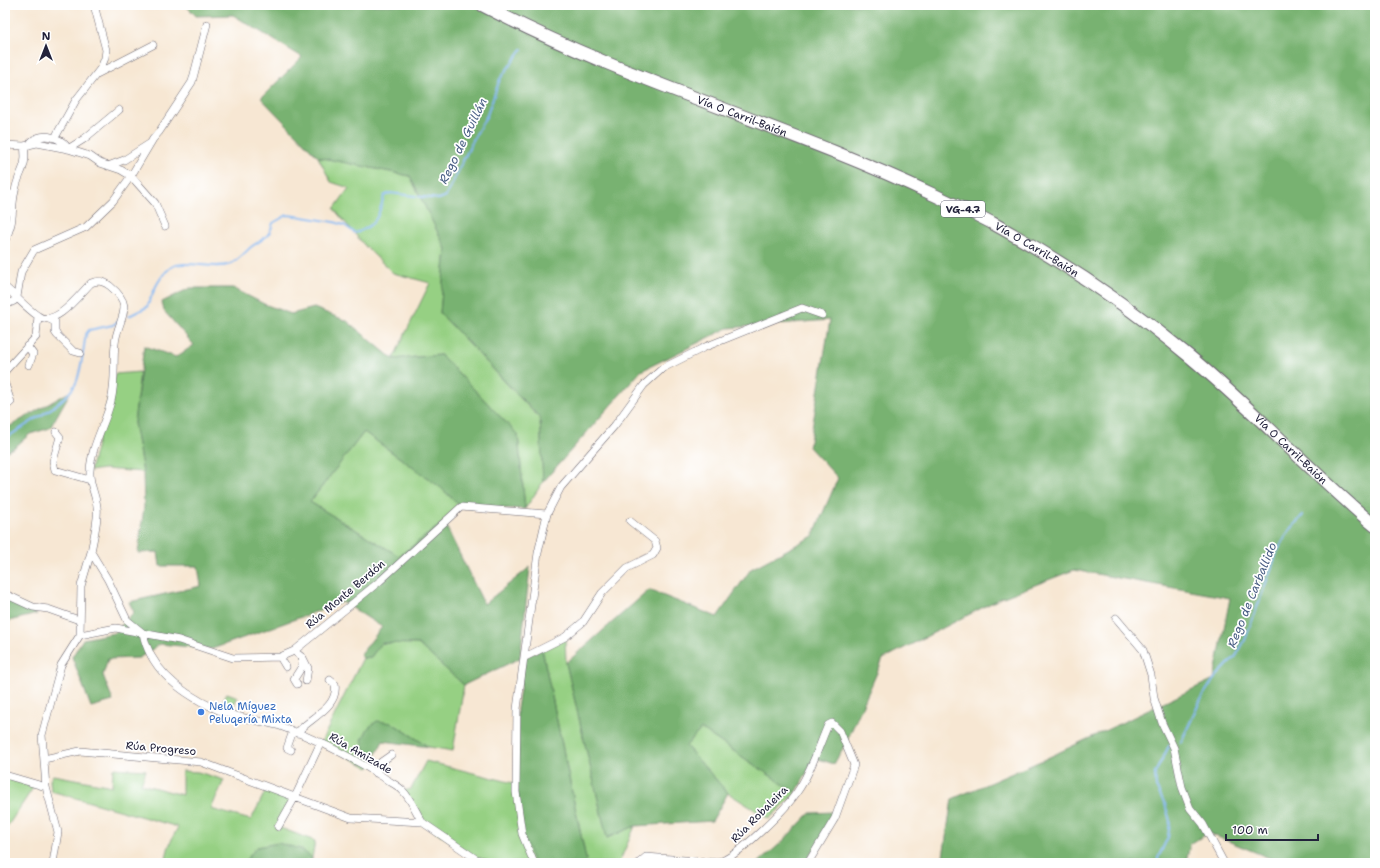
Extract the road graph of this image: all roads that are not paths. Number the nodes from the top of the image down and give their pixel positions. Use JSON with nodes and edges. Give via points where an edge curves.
{"nodes":[{"id":1,"x":94,"y":5,"type":"edge"},
{"id":2,"x":482,"y":5,"type":"edge"},
{"id":3,"x":208,"y":24,"type":"dead end"},
{"id":4,"x":154,"y":45,"type":"dead end"},
{"id":5,"x":97,"y":74,"type":"junction"},
{"id":6,"x":119,"y":110,"type":"dead end"},
{"id":7,"x":57,"y":136,"type":"junction"},
{"id":8,"x":150,"y":143,"type":"junction"},
{"id":9,"x":5,"y":145,"type":"edge"},
{"id":10,"x":26,"y":146,"type":"junction"},
{"id":11,"x":52,"y":146,"type":"junction"},
{"id":12,"x":68,"y":149,"type":"junction"},
{"id":13,"x":108,"y":166,"type":"junction"},
{"id":14,"x":130,"y":176,"type":"junction"},
{"id":15,"x":5,"y":194,"type":"edge"},
{"id":16,"x":14,"y":194,"type":"junction"},
{"id":17,"x":165,"y":226,"type":"dead end"},
{"id":18,"x":5,"y":240,"type":"edge"},
{"id":19,"x":5,"y":288,"type":"edge"},
{"id":20,"x":17,"y":297,"type":"junction"},
{"id":21,"x":5,"y":305,"type":"edge"},
{"id":22,"x":822,"y":315,"type":"dead end"},
{"id":23,"x":38,"y":316,"type":"junction"},
{"id":24,"x":49,"y":319,"type":"junction"},
{"id":25,"x":28,"y":346,"type":"junction"},
{"id":26,"x":80,"y":353,"type":"dead end"},
{"id":27,"x":29,"y":365,"type":"dead end"},
{"id":28,"x":5,"y":371,"type":"edge"},
{"id":29,"x":5,"y":384,"type":"edge"},
{"id":30,"x":5,"y":407,"type":"edge"},
{"id":31,"x":56,"y":432,"type":"dead end"},
{"id":32,"x":90,"y":480,"type":"junction"},
{"id":33,"x":546,"y":514,"type":"junction"},
{"id":34,"x":630,"y":521,"type":"dead end"},
{"id":35,"x":1375,"y":526,"type":"edge"},
{"id":36,"x":91,"y":552,"type":"junction"},
{"id":37,"x":7,"y":597,"type":"edge"},
{"id":38,"x":1116,"y":618,"type":"dead end"},
{"id":39,"x":79,"y":620,"type":"junction"},
{"id":40,"x":143,"y":633,"type":"junction"},
{"id":41,"x":80,"y":635,"type":"junction"},
{"id":42,"x":294,"y":651,"type":"junction"},
{"id":43,"x":280,"y":657,"type":"junction"},
{"id":44,"x":525,"y":657,"type":"junction"},
{"id":45,"x":303,"y":658,"type":"junction"},
{"id":46,"x":286,"y":667,"type":"dead end"},
{"id":47,"x":330,"y":680,"type":"dead end"},
{"id":48,"x":306,"y":681,"type":"dead end"},
{"id":49,"x":297,"y":684,"type":"dead end"},
{"id":50,"x":295,"y":732,"type":"junction"},
{"id":51,"x":321,"y":742,"type":"junction"},
{"id":52,"x":291,"y":750,"type":"dead end"},
{"id":53,"x":391,"y":755,"type":"dead end"},
{"id":54,"x":44,"y":758,"type":"junction"},
{"id":55,"x":376,"y":773,"type":"junction"},
{"id":56,"x":5,"y":775,"type":"edge"},
{"id":57,"x":46,"y":787,"type":"junction"},
{"id":58,"x":295,"y":797,"type":"junction"},
{"id":59,"x":422,"y":822,"type":"junction"},
{"id":60,"x":278,"y":827,"type":"dead end"},
{"id":61,"x":53,"y":863,"type":"edge"},
{"id":62,"x":492,"y":863,"type":"edge"},
{"id":63,"x":534,"y":863,"type":"edge"},
{"id":64,"x":639,"y":863,"type":"edge"},
{"id":65,"x":808,"y":863,"type":"edge"},
{"id":66,"x":1224,"y":863,"type":"edge"}],
"edges":[{"from":1,"to":5,"type":"street","via":[[106,50]]},
{"from":2,"to":35,"type":"highway","name":"Vía O Carril-Baión","number":"VG-4.7","via":[[537,33],[606,63],[884,172],[993,223],[1070,269],[1189,356]]},
{"from":3,"to":8,"type":"street","via":[[192,82]]},
{"from":4,"to":5,"type":"street"},
{"from":5,"to":7,"type":"street","via":[[76,100]]},
{"from":6,"to":12,"type":"street"},
{"from":7,"to":10,"type":"street","via":[[36,138]]},
{"from":7,"to":11,"type":"street"},
{"from":7,"to":12,"type":"street"},
{"from":8,"to":13,"type":"street","via":[[124,160]]},
{"from":8,"to":14,"type":"street"},
{"from":9,"to":10,"type":"street"},
{"from":10,"to":11,"type":"street"},
{"from":10,"to":16,"type":"street","via":[[25,163]]},
{"from":11,"to":12,"type":"street"},
{"from":12,"to":13,"type":"street","via":[[83,153]]},
{"from":13,"to":14,"type":"street"},
{"from":14,"to":17,"type":"street","via":[[155,203]]},
{"from":14,"to":20,"type":"street","via":[[112,201],[86,227],[34,250],[21,272]]},
{"from":15,"to":16,"type":"street"},
{"from":16,"to":18,"type":"street","via":[[13,220]]},
{"from":19,"to":20,"type":"street"},
{"from":20,"to":21,"type":"street"},
{"from":20,"to":23,"type":"street"},
{"from":22,"to":33,"type":"street","via":[[802,308],[705,347],[663,368],[644,385],[615,425],[561,487]]},
{"from":23,"to":24,"type":"street"},
{"from":23,"to":25,"type":"street","via":[[36,337]]},
{"from":24,"to":26,"type":"street","via":[[55,322],[57,335],[73,351]]},
{"from":24,"to":32,"type":"street","via":[[60,314],[96,281],[105,282],[123,300],[125,314],[115,344],[114,389],[96,440]]},
{"from":25,"to":27,"type":"street","via":[[33,354]]},
{"from":25,"to":28,"type":"street"},
{"from":29,"to":30,"type":"street","via":[[11,402]]},
{"from":31,"to":32,"type":"street","via":[[60,437],[53,461],[55,470]]},
{"from":32,"to":36,"type":"street","via":[[98,508]]},
{"from":33,"to":42,"type":"street","name":"Rúa Monte Berdón","via":[[461,507],[380,581]]},
{"from":33,"to":44,"type":"street","via":[[538,553]]},
{"from":34,"to":44,"type":"street","via":[[655,541],[657,548],[653,555],[627,568],[602,593],[583,622],[565,636]]},
{"from":36,"to":39,"type":"street","via":[[81,586]]},
{"from":36,"to":40,"type":"street","via":[[127,620]]},
{"from":37,"to":39,"type":"street"},
{"from":38,"to":66,"type":"street","via":[[1143,650],[1162,723],[1174,748],[1182,787],[1190,808],[1203,824]]},
{"from":39,"to":41,"type":"street"},
{"from":40,"to":41,"type":"street","name":"Rúa Monte Berdón","via":[[116,628]]},
{"from":40,"to":43,"type":"street","name":"Rúa Monte Berdón","via":[[179,640],[234,658]]},
{"from":40,"to":50,"type":"street","name":"Rúa Amizade","via":[[152,659],[182,690],[216,709]]},
{"from":41,"to":54,"type":"street","via":[[61,665],[42,735]]},
{"from":42,"to":43,"type":"street","name":"Rúa Monte Berdón"},
{"from":42,"to":45,"type":"street"},
{"from":43,"to":46,"type":"street"},
{"from":44,"to":63,"type":"street","via":[[517,708],[516,792],[522,834]]},
{"from":45,"to":48,"type":"street","via":[[308,668]]},
{"from":45,"to":49,"type":"street","via":[[301,668],[294,679]]},
{"from":47,"to":50,"type":"street","via":[[335,686],[335,692],[322,713]]},
{"from":50,"to":51,"type":"street","name":"Rúa Amizade"},
{"from":50,"to":52,"type":"street","via":[[287,748]]},
{"from":51,"to":55,"type":"street","name":"Rúa Amizade"},
{"from":51,"to":58,"type":"street"},
{"from":53,"to":55,"type":"street","via":[[381,762]]},
{"from":54,"to":57,"type":"street"},
{"from":54,"to":58,"type":"street","name":"Rúa Progreso","via":[[80,751],[201,762]]},
{"from":55,"to":59,"type":"street","name":"Rúa Amizade","via":[[403,791]]},
{"from":56,"to":57,"type":"street"},
{"from":57,"to":61,"type":"street","via":[[58,832]]},
{"from":58,"to":59,"type":"street","name":"Rúa Progreso","via":[[351,818]]},
{"from":58,"to":60,"type":"street"},
{"from":59,"to":62,"type":"street","via":[[476,859]]},
{"from":64,"to":65,"type":"street","name":"Rúa Robaleira","via":[[646,857],[721,862],[735,854],[756,836],[796,793],[817,754],[828,725],[832,723],[840,730],[854,765],[835,818]]}]}
